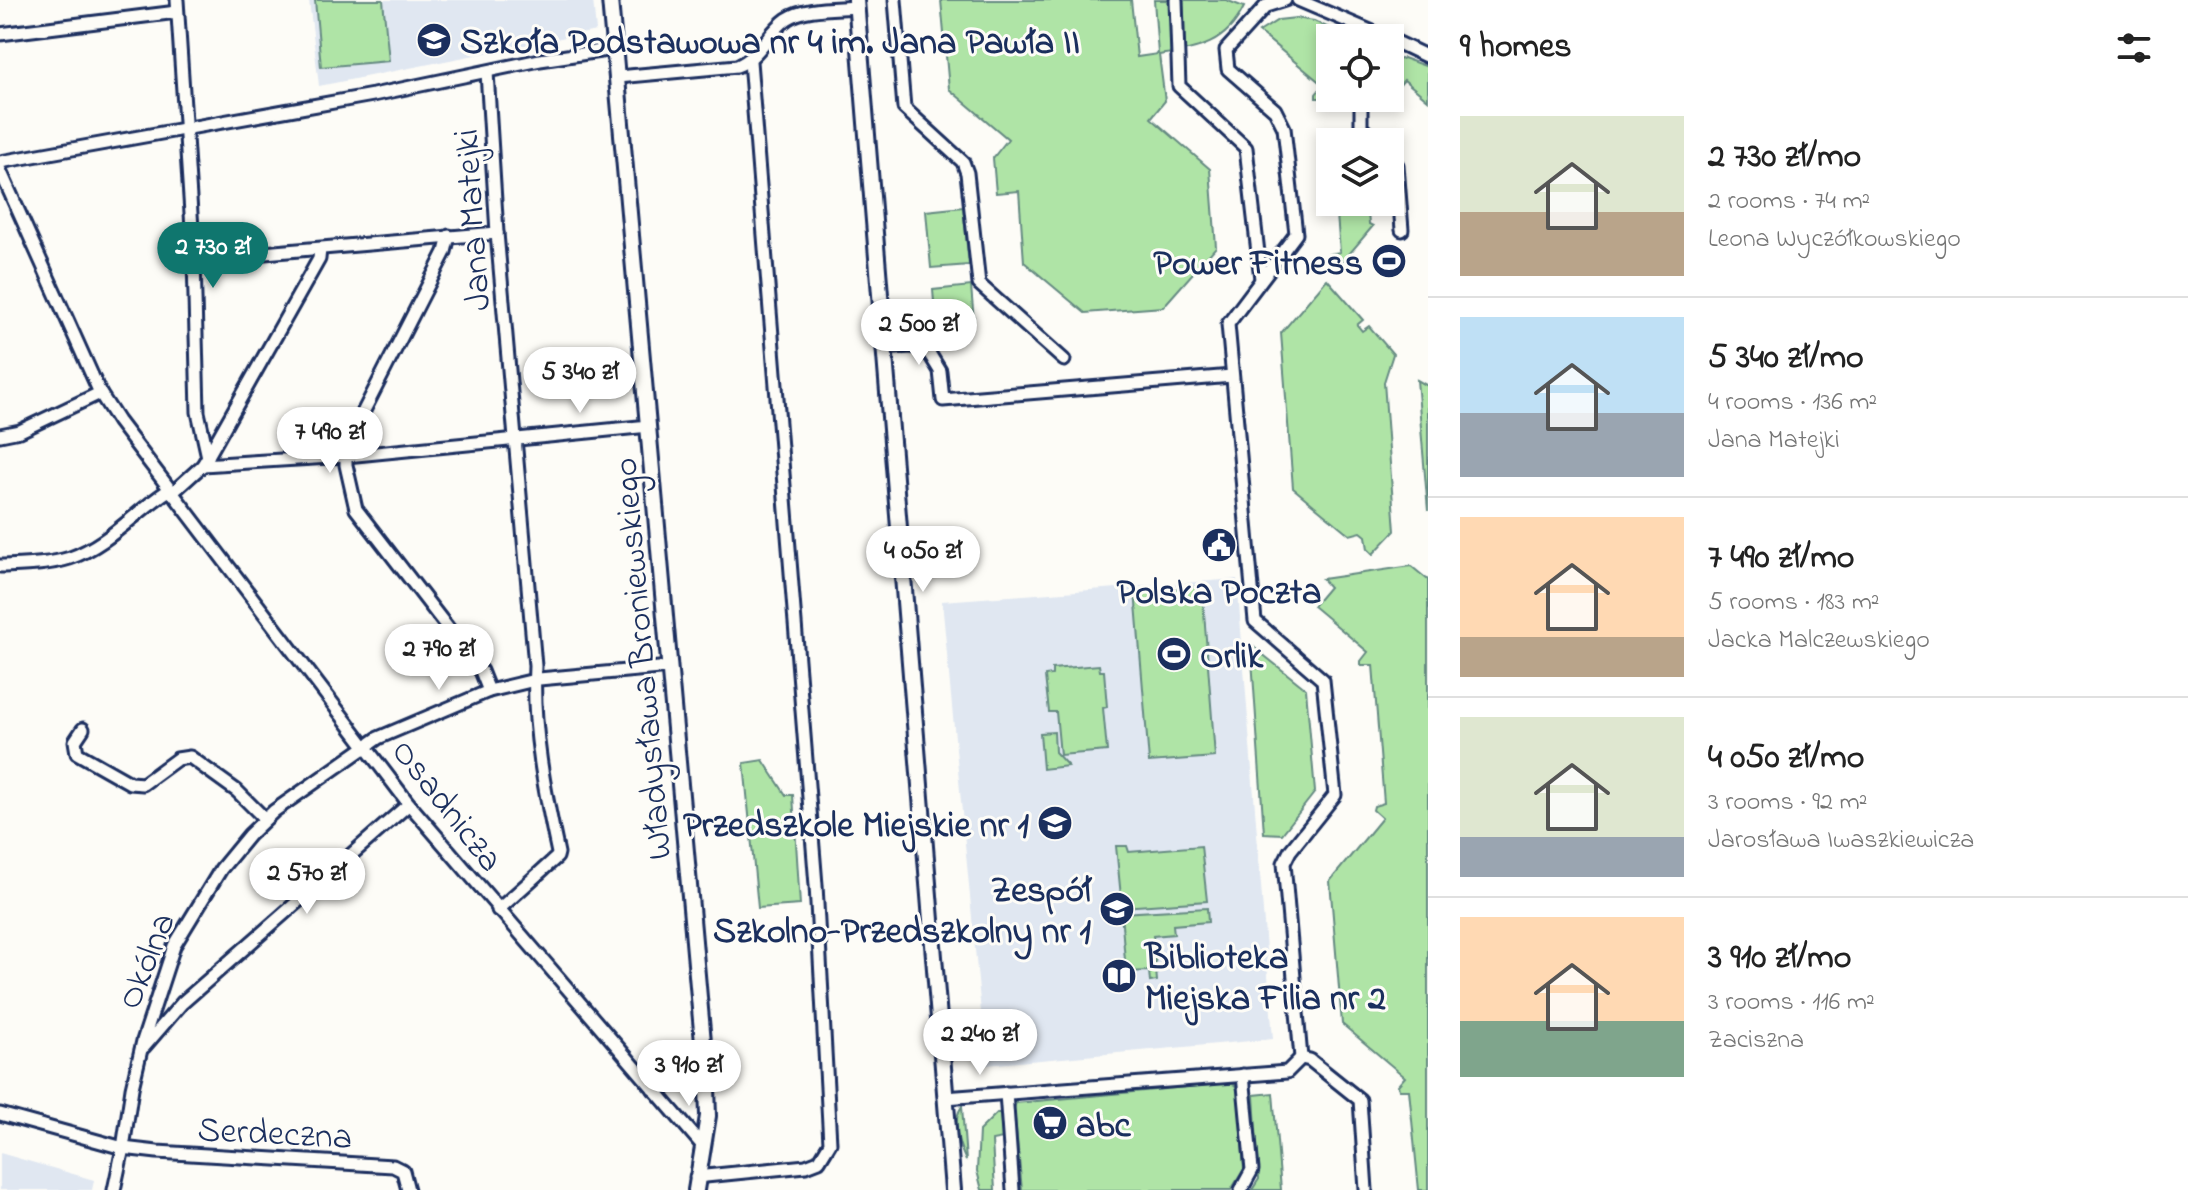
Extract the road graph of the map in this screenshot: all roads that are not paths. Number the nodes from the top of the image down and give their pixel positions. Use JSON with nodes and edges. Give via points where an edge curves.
{"nodes":[{"id":1,"x":610,"y":0,"type":"edge"},
{"id":2,"x":895,"y":0,"type":"edge"},
{"id":3,"x":1176,"y":0,"type":"edge"},
{"id":4,"x":1285,"y":0,"type":"edge"},
{"id":5,"x":1298,"y":0,"type":"edge"},
{"id":6,"x":1262,"y":3,"type":"edge"},
{"id":7,"x":856,"y":4,"type":"edge"},
{"id":8,"x":177,"y":6,"type":"edge"},
{"id":9,"x":1352,"y":24,"type":"edge"},
{"id":10,"x":0,"y":34,"type":"edge"},
{"id":11,"x":1404,"y":47,"type":"edge"},
{"id":12,"x":614,"y":49,"type":"junction"},
{"id":13,"x":1428,"y":57,"type":"edge"},
{"id":14,"x":750,"y":61,"type":"junction"},
{"id":15,"x":487,"y":72,"type":"junction"},
{"id":16,"x":618,"y":77,"type":"junction"},
{"id":17,"x":187,"y":128,"type":"junction"},
{"id":18,"x":0,"y":162,"type":"edge"},
{"id":19,"x":0,"y":170,"type":"edge"},
{"id":20,"x":1401,"y":216,"type":"edge"},
{"id":21,"x":1402,"y":230,"type":"dead end"},
{"id":22,"x":497,"y":233,"type":"junction"},
{"id":23,"x":449,"y":236,"type":"junction"},
{"id":24,"x":320,"y":249,"type":"junction"},
{"id":25,"x":194,"y":259,"type":"junction"},
{"id":26,"x":1261,"y":279,"type":"junction"},
{"id":27,"x":884,"y":348,"type":"junction"},
{"id":28,"x":1064,"y":360,"type":"dead end"},
{"id":29,"x":1232,"y":376,"type":"junction"},
{"id":30,"x":100,"y":393,"type":"junction"},
{"id":31,"x":200,"y":423,"type":"junction"},
{"id":32,"x":226,"y":425,"type":"junction"},
{"id":33,"x":649,"y":426,"type":"junction"},
{"id":34,"x":0,"y":435,"type":"edge"},
{"id":35,"x":515,"y":439,"type":"junction"},
{"id":36,"x":346,"y":456,"type":"junction"},
{"id":37,"x":206,"y":461,"type":"junction"},
{"id":38,"x":170,"y":491,"type":"junction"},
{"id":39,"x":0,"y":566,"type":"edge"},
{"id":40,"x":670,"y":667,"type":"junction"},
{"id":41,"x":534,"y":680,"type":"junction"},
{"id":42,"x":489,"y":691,"type":"junction"},
{"id":43,"x":83,"y":729,"type":"dead end"},
{"id":44,"x":367,"y":746,"type":"junction"},
{"id":45,"x":409,"y":804,"type":"junction"},
{"id":46,"x":265,"y":819,"type":"junction"},
{"id":47,"x":498,"y":910,"type":"junction"},
{"id":48,"x":141,"y":1051,"type":"junction"},
{"id":49,"x":1301,"y":1058,"type":"junction"},
{"id":50,"x":705,"y":1074,"type":"junction"},
{"id":51,"x":1243,"y":1075,"type":"junction"},
{"id":52,"x":654,"y":1090,"type":"junction"},
{"id":53,"x":1006,"y":1093,"type":"junction"},
{"id":54,"x":945,"y":1098,"type":"junction"},
{"id":55,"x":0,"y":1114,"type":"edge"},
{"id":56,"x":702,"y":1145,"type":"junction"},
{"id":57,"x":123,"y":1148,"type":"junction"},
{"id":58,"x":696,"y":1184,"type":"edge"},
{"id":59,"x":114,"y":1190,"type":"edge"},
{"id":60,"x":408,"y":1190,"type":"edge"},
{"id":61,"x":953,"y":1190,"type":"edge"},
{"id":62,"x":1013,"y":1190,"type":"edge"},
{"id":63,"x":1241,"y":1190,"type":"edge"},
{"id":64,"x":1366,"y":1190,"type":"edge"}],
"edges":[{"from":1,"to":12,"type":"street","name":"Władysława Broniewskiego"},
{"from":2,"to":28,"type":"street","via":[[904,108],[963,162],[979,284]]},
{"from":3,"to":26,"type":"street","via":[[1179,86],[1246,148]]},
{"from":4,"to":6,"type":"street"},
{"from":5,"to":9,"type":"street"},
{"from":6,"to":26,"type":"street","via":[[1226,50],[1228,69],[1275,110],[1284,128],[1296,234]]},
{"from":7,"to":14,"type":"street","via":[[790,17]]},
{"from":7,"to":27,"type":"street"},
{"from":8,"to":10,"type":"street"},
{"from":8,"to":17,"type":"street"},
{"from":11,"to":13,"type":"street"},
{"from":12,"to":15,"type":"street"},
{"from":12,"to":16,"type":"street","name":"Władysława Broniewskiego"},
{"from":14,"to":16,"type":"street","via":[[722,69]]},
{"from":14,"to":58,"type":"street","via":[[817,898],[830,1143],[819,1161],[797,1168]]},
{"from":15,"to":17,"type":"street"},
{"from":15,"to":22,"type":"street","name":"Jana Matejki"},
{"from":16,"to":33,"type":"street","name":"Władysława Broniewskiego"},
{"from":17,"to":18,"type":"street"},
{"from":17,"to":25,"type":"street"},
{"from":19,"to":30,"type":"street","name":"Osadnicza"},
{"from":20,"to":21,"type":"street"},
{"from":22,"to":23,"type":"street"},
{"from":22,"to":35,"type":"street","name":"Jana Matejki"},
{"from":23,"to":24,"type":"street"},
{"from":23,"to":36,"type":"street"},
{"from":24,"to":25,"type":"street"},
{"from":24,"to":32,"type":"street"},
{"from":25,"to":31,"type":"street"},
{"from":26,"to":29,"type":"street","via":[[1228,324]]},
{"from":27,"to":29,"type":"street","via":[[926,348],[940,371],[943,400]]},
{"from":27,"to":54,"type":"street"},
{"from":29,"to":49,"type":"street","via":[[1255,621],[1323,680],[1334,780],[1335,795],[1284,863]]},
{"from":30,"to":34,"type":"street"},
{"from":30,"to":38,"type":"street","name":"Osadnicza"},
{"from":31,"to":32,"type":"street","via":[[214,430]]},
{"from":31,"to":37,"type":"street"},
{"from":32,"to":37,"type":"street"},
{"from":33,"to":35,"type":"street"},
{"from":33,"to":40,"type":"street","name":"Władysława Broniewskiego"},
{"from":35,"to":36,"type":"street"},
{"from":35,"to":41,"type":"street","name":"Jana Matejki"},
{"from":36,"to":37,"type":"street"},
{"from":36,"to":42,"type":"street","via":[[356,509],[481,671]]},
{"from":37,"to":38,"type":"street"},
{"from":38,"to":39,"type":"street","via":[[79,555]]},
{"from":38,"to":44,"type":"street","name":"Osadnicza"},
{"from":40,"to":41,"type":"street","name":"Okólna"},
{"from":40,"to":50,"type":"street","name":"Władysława Broniewskiego"},
{"from":41,"to":42,"type":"street","name":"Okólna"},
{"from":41,"to":47,"type":"street","name":"Jana Matejki","via":[[548,812],[558,853]]},
{"from":42,"to":44,"type":"street","name":"Okólna"},
{"from":43,"to":46,"type":"street","via":[[75,741],[77,753],[130,783],[143,784],[177,759],[190,757]]},
{"from":44,"to":45,"type":"street","name":"Osadnicza"},
{"from":44,"to":46,"type":"street","name":"Okólna"},
{"from":45,"to":47,"type":"street","name":"Osadnicza"},
{"from":45,"to":48,"type":"street","name":"Okólna","via":[[182,1003]]},
{"from":46,"to":48,"type":"street","name":"Okólna","via":[[221,869],[174,946]]},
{"from":47,"to":52,"type":"street","name":"Osadnicza"},
{"from":48,"to":57,"type":"street","name":"Okólna"},
{"from":49,"to":51,"type":"street","via":[[1287,1072]]},
{"from":49,"to":64,"type":"street","via":[[1360,1100]]},
{"from":50,"to":52,"type":"street"},
{"from":50,"to":56,"type":"street","name":"Władysława Broniewskiego","via":[[708,1116]]},
{"from":51,"to":53,"type":"street"},
{"from":51,"to":63,"type":"street","via":[[1252,1170]]},
{"from":52,"to":56,"type":"street","name":"Osadnicza"},
{"from":53,"to":54,"type":"street"},
{"from":53,"to":62,"type":"street"},
{"from":54,"to":61,"type":"street"},
{"from":55,"to":57,"type":"street"},
{"from":56,"to":58,"type":"street","name":"Władysława Broniewskiego"},
{"from":57,"to":59,"type":"street","name":"Okólna"},
{"from":57,"to":60,"type":"street","name":"Serdeczna","via":[[393,1166],[403,1171]]}]}
